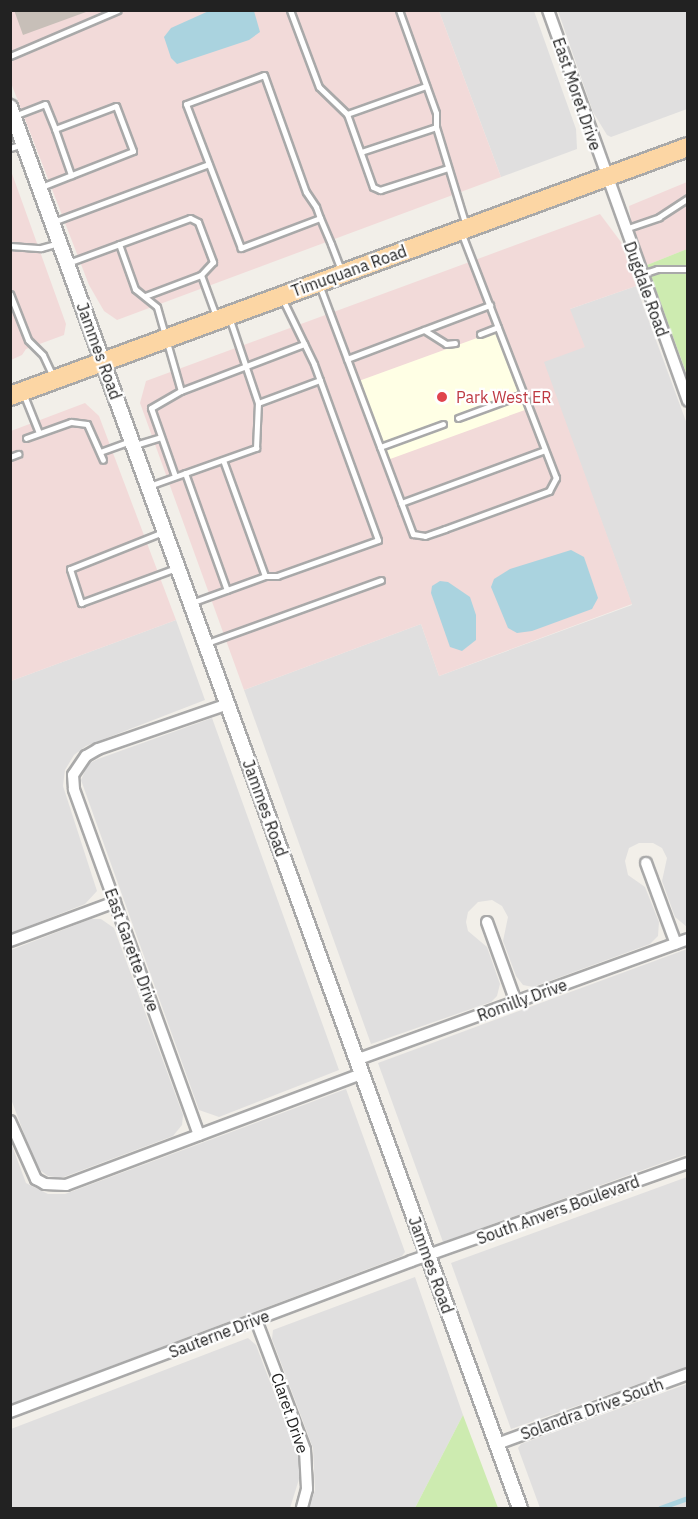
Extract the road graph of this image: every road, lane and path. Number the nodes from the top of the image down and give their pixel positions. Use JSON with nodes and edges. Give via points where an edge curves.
{"nodes":[{"id":1,"x":118,"y":10,"type":"edge"},
{"id":2,"x":290,"y":10,"type":"edge"},
{"id":3,"x":399,"y":10,"type":"edge"},
{"id":4,"x":548,"y":10,"type":"edge"},
{"id":5,"x":10,"y":56,"type":"edge"},
{"id":6,"x":426,"y":86,"type":"junction"},
{"id":7,"x":12,"y":112,"type":"edge"},
{"id":8,"x":347,"y":114,"type":"junction"},
{"id":9,"x":436,"y":127,"type":"junction"},
{"id":10,"x":55,"y":129,"type":"junction"},
{"id":11,"x":17,"y":146,"type":"edge"},
{"id":12,"x":686,"y":150,"type":"edge"},
{"id":13,"x":361,"y":152,"type":"junction"},
{"id":14,"x":209,"y":164,"type":"junction"},
{"id":15,"x":448,"y":168,"type":"junction"},
{"id":16,"x":72,"y":175,"type":"junction"},
{"id":17,"x":605,"y":177,"type":"junction"},
{"id":18,"x":40,"y":187,"type":"junction"},
{"id":19,"x":687,"y":198,"type":"edge"},
{"id":20,"x":320,"y":218,"type":"junction"},
{"id":21,"x":52,"y":222,"type":"junction"},
{"id":22,"x":464,"y":229,"type":"junction"},
{"id":23,"x":624,"y":229,"type":"junction"},
{"id":24,"x":60,"y":243,"type":"junction"},
{"id":25,"x":119,"y":244,"type":"junction"},
{"id":26,"x":10,"y":246,"type":"edge"},
{"id":27,"x":67,"y":264,"type":"junction"},
{"id":28,"x":687,"y":269,"type":"edge"},
{"id":29,"x":343,"y":274,"type":"junction"},
{"id":30,"x":641,"y":274,"type":"junction"},
{"id":31,"x":201,"y":275,"type":"junction"},
{"id":32,"x":319,"y":282,"type":"junction"},
{"id":33,"x":10,"y":294,"type":"edge"},
{"id":34,"x":145,"y":296,"type":"junction"},
{"id":35,"x":281,"y":296,"type":"junction"},
{"id":36,"x":490,"y":305,"type":"junction"},
{"id":37,"x":223,"y":318,"type":"junction"},
{"id":38,"x":498,"y":327,"type":"junction"},
{"id":39,"x":424,"y":330,"type":"junction"},
{"id":40,"x":480,"y":334,"type":"dead end"},
{"id":41,"x":163,"y":340,"type":"junction"},
{"id":42,"x":303,"y":344,"type":"junction"},
{"id":43,"x":455,"y":344,"type":"dead end"},
{"id":44,"x":347,"y":359,"type":"junction"},
{"id":45,"x":103,"y":362,"type":"junction"},
{"id":46,"x":245,"y":366,"type":"junction"},
{"id":47,"x":55,"y":380,"type":"junction"},
{"id":48,"x":320,"y":380,"type":"junction"},
{"id":49,"x":181,"y":391,"type":"junction"},
{"id":50,"x":16,"y":394,"type":"edge"},
{"id":51,"x":523,"y":394,"type":"junction"},
{"id":52,"x":687,"y":401,"type":"edge"},
{"id":53,"x":258,"y":403,"type":"junction"},
{"id":54,"x":458,"y":418,"type":"dead end"},
{"id":55,"x":443,"y":424,"type":"dead end"},
{"id":56,"x":39,"y":434,"type":"junction"},
{"id":57,"x":161,"y":436,"type":"junction"},
{"id":58,"x":26,"y":438,"type":"dead end"},
{"id":59,"x":132,"y":443,"type":"junction"},
{"id":60,"x":380,"y":447,"type":"junction"},
{"id":61,"x":545,"y":450,"type":"junction"},
{"id":62,"x":100,"y":452,"type":"junction"},
{"id":63,"x":18,"y":454,"type":"dead end"},
{"id":64,"x":10,"y":457,"type":"edge"},
{"id":65,"x":103,"y":460,"type":"dead end"},
{"id":66,"x":223,"y":460,"type":"junction"},
{"id":67,"x":185,"y":473,"type":"junction"},
{"id":68,"x":175,"y":476,"type":"junction"},
{"id":69,"x":148,"y":486,"type":"junction"},
{"id":70,"x":401,"y":503,"type":"junction"},
{"id":71,"x":165,"y":531,"type":"junction"},
{"id":72,"x":178,"y":567,"type":"junction"},
{"id":73,"x":265,"y":576,"type":"junction"},
{"id":74,"x":381,"y":580,"type":"dead end"},
{"id":75,"x":227,"y":590,"type":"junction"},
{"id":76,"x":190,"y":603,"type":"junction"},
{"id":77,"x":206,"y":643,"type":"junction"},
{"id":78,"x":228,"y":704,"type":"junction"},
{"id":79,"x":646,"y":864,"type":"dead end"},
{"id":80,"x":115,"y":902,"type":"junction"},
{"id":81,"x":487,"y":922,"type":"dead end"},
{"id":82,"x":687,"y":939,"type":"edge"},
{"id":83,"x":10,"y":941,"type":"edge"},
{"id":84,"x":676,"y":944,"type":"junction"},
{"id":85,"x":516,"y":1002,"type":"junction"},
{"id":86,"x":356,"y":1060,"type":"junction"},
{"id":87,"x":361,"y":1074,"type":"junction"},
{"id":88,"x":10,"y":1121,"type":"edge"},
{"id":89,"x":199,"y":1135,"type":"junction"},
{"id":90,"x":687,"y":1163,"type":"edge"},
{"id":91,"x":428,"y":1256,"type":"junction"},
{"id":92,"x":256,"y":1320,"type":"junction"},
{"id":93,"x":687,"y":1374,"type":"edge"},
{"id":94,"x":10,"y":1412,"type":"edge"},
{"id":95,"x":496,"y":1444,"type":"junction"},
{"id":96,"x":302,"y":1509,"type":"edge"},
{"id":97,"x":520,"y":1509,"type":"edge"}],
"edges":[{"from":1,"to":5,"type":"lane"},
{"from":2,"to":8,"type":"lane","via":[[319,87]]},
{"from":3,"to":6,"type":"lane"},
{"from":4,"to":17,"type":"street","name":"East Moret Drive"},
{"from":6,"to":8,"type":"lane"},
{"from":6,"to":9,"type":"lane","via":[[436,113]]},
{"from":7,"to":10,"type":"lane","via":[[45,104]]},
{"from":7,"to":11,"type":"street","name":"Jammes Road"},
{"from":8,"to":13,"type":"lane"},
{"from":9,"to":13,"type":"lane"},
{"from":9,"to":15,"type":"lane"},
{"from":10,"to":16,"type":"lane"},
{"from":10,"to":16,"type":"lane","via":[[116,106],[134,151]]},
{"from":11,"to":18,"type":"street","name":"Jammes Road"},
{"from":12,"to":17,"type":"main road","name":"Timuquana Road"},
{"from":13,"to":15,"type":"lane","via":[[373,187],[380,190]]},
{"from":14,"to":20,"type":"lane","via":[[241,248]]},
{"from":14,"to":20,"type":"lane","via":[[186,104],[264,75],[306,192]]},
{"from":14,"to":21,"type":"lane"},
{"from":15,"to":22,"type":"lane"},
{"from":16,"to":18,"type":"lane"},
{"from":17,"to":22,"type":"main road","name":"Timuquana Road"},
{"from":17,"to":23,"type":"street","name":"Dugdale Road"},
{"from":18,"to":21,"type":"street","name":"Jammes Road"},
{"from":19,"to":23,"type":"lane","via":[[659,217]]},
{"from":20,"to":29,"type":"lane"},
{"from":21,"to":24,"type":"street","name":"Jammes Road"},
{"from":22,"to":29,"type":"main road","name":"Timuquana Road"},
{"from":22,"to":36,"type":"lane"},
{"from":23,"to":30,"type":"street","name":"Dugdale Road"},
{"from":24,"to":26,"type":"lane","via":[[40,248]]},
{"from":24,"to":27,"type":"street","name":"Jammes Road"},
{"from":25,"to":27,"type":"lane"},
{"from":25,"to":31,"type":"lane","via":[[190,218],[198,222],[213,262]]},
{"from":25,"to":34,"type":"lane","via":[[135,289]]},
{"from":27,"to":45,"type":"street","name":"Jammes Road"},
{"from":28,"to":30,"type":"lane","via":[[657,269]]},
{"from":29,"to":32,"type":"main road","name":"Timuquana Road"},
{"from":30,"to":52,"type":"street","name":"Dugdale Road"},
{"from":31,"to":34,"type":"lane"},
{"from":31,"to":37,"type":"lane"},
{"from":32,"to":35,"type":"main road","name":"Timuquana Road"},
{"from":32,"to":44,"type":"lane"},
{"from":33,"to":47,"type":"lane","via":[[28,340],[43,355]]},
{"from":34,"to":41,"type":"lane","via":[[157,307]]},
{"from":35,"to":37,"type":"main road","name":"Timuquana Road"},
{"from":35,"to":42,"type":"lane"},
{"from":36,"to":38,"type":"lane"},
{"from":36,"to":39,"type":"lane"},
{"from":37,"to":41,"type":"main road","name":"Timuquana Road"},
{"from":37,"to":46,"type":"lane"},
{"from":38,"to":40,"type":"lane"},
{"from":38,"to":51,"type":"lane"},
{"from":39,"to":43,"type":"lane","via":[[446,344]]},
{"from":39,"to":44,"type":"lane"},
{"from":41,"to":45,"type":"main road","name":"Timuquana Road"},
{"from":41,"to":49,"type":"lane"},
{"from":42,"to":46,"type":"lane"},
{"from":42,"to":48,"type":"lane"},
{"from":44,"to":60,"type":"lane"},
{"from":45,"to":47,"type":"main road","name":"Timuquana Road"},
{"from":45,"to":59,"type":"street","name":"Jammes Road"},
{"from":46,"to":49,"type":"lane"},
{"from":46,"to":53,"type":"lane"},
{"from":47,"to":50,"type":"main road","name":"Timuquana Road"},
{"from":48,"to":53,"type":"lane"},
{"from":48,"to":73,"type":"lane","via":[[378,540],[277,576]]},
{"from":49,"to":57,"type":"lane","via":[[151,408]]},
{"from":50,"to":56,"type":"lane"},
{"from":51,"to":54,"type":"lane"},
{"from":51,"to":61,"type":"lane"},
{"from":53,"to":66,"type":"lane","via":[[256,448]]},
{"from":55,"to":60,"type":"lane"},
{"from":56,"to":58,"type":"lane"},
{"from":56,"to":62,"type":"lane","via":[[71,422],[87,424]]},
{"from":57,"to":59,"type":"lane"},
{"from":57,"to":68,"type":"lane"},
{"from":59,"to":62,"type":"lane"},
{"from":59,"to":69,"type":"street","name":"Jammes Road"},
{"from":60,"to":70,"type":"lane"},
{"from":61,"to":70,"type":"lane"},
{"from":61,"to":70,"type":"lane","via":[[556,478],[549,491],[425,536],[414,534]]},
{"from":62,"to":65,"type":"lane"},
{"from":63,"to":64,"type":"lane"},
{"from":66,"to":67,"type":"lane"},
{"from":66,"to":73,"type":"lane"},
{"from":67,"to":68,"type":"lane"},
{"from":67,"to":75,"type":"lane"},
{"from":68,"to":69,"type":"lane"},
{"from":69,"to":71,"type":"street","name":"Jammes Road"},
{"from":71,"to":72,"type":"street","name":"Jammes Road"},
{"from":71,"to":72,"type":"lane","via":[[70,569],[81,603]]},
{"from":72,"to":76,"type":"street","name":"Jammes Road"},
{"from":73,"to":75,"type":"lane"},
{"from":74,"to":77,"type":"lane"},
{"from":75,"to":76,"type":"lane"},
{"from":76,"to":77,"type":"street","name":"Jammes Road"},
{"from":77,"to":78,"type":"street","name":"Jammes Road"},
{"from":78,"to":80,"type":"street","name":"East Garette Drive","via":[[98,749],[78,765],[74,789]]},
{"from":78,"to":86,"type":"street","name":"Jammes Road"},
{"from":79,"to":84,"type":"street"},
{"from":80,"to":83,"type":"street"},
{"from":80,"to":89,"type":"street","name":"East Garette Drive"},
{"from":81,"to":85,"type":"street"},
{"from":82,"to":84,"type":"street","name":"Romilly Drive"},
{"from":84,"to":85,"type":"street","name":"Romilly Drive"},
{"from":85,"to":86,"type":"street","name":"Romilly Drive"},
{"from":86,"to":87,"type":"street","name":"Jammes Road"},
{"from":87,"to":89,"type":"street"},
{"from":87,"to":91,"type":"street","name":"Jammes Road"},
{"from":88,"to":89,"type":"street","via":[[28,1168],[45,1184],[66,1185]]},
{"from":90,"to":91,"type":"street","name":"South Anvers Boulevard"},
{"from":91,"to":92,"type":"street","name":"Sauterne Drive"},
{"from":91,"to":95,"type":"street","name":"Jammes Road"},
{"from":92,"to":94,"type":"street","name":"Sauterne Drive"},
{"from":92,"to":96,"type":"street","name":"Claret Drive","via":[[305,1450],[307,1490]]},
{"from":93,"to":95,"type":"street","name":"Solandra Drive South"},
{"from":95,"to":97,"type":"street","name":"Jammes Road"}]}
